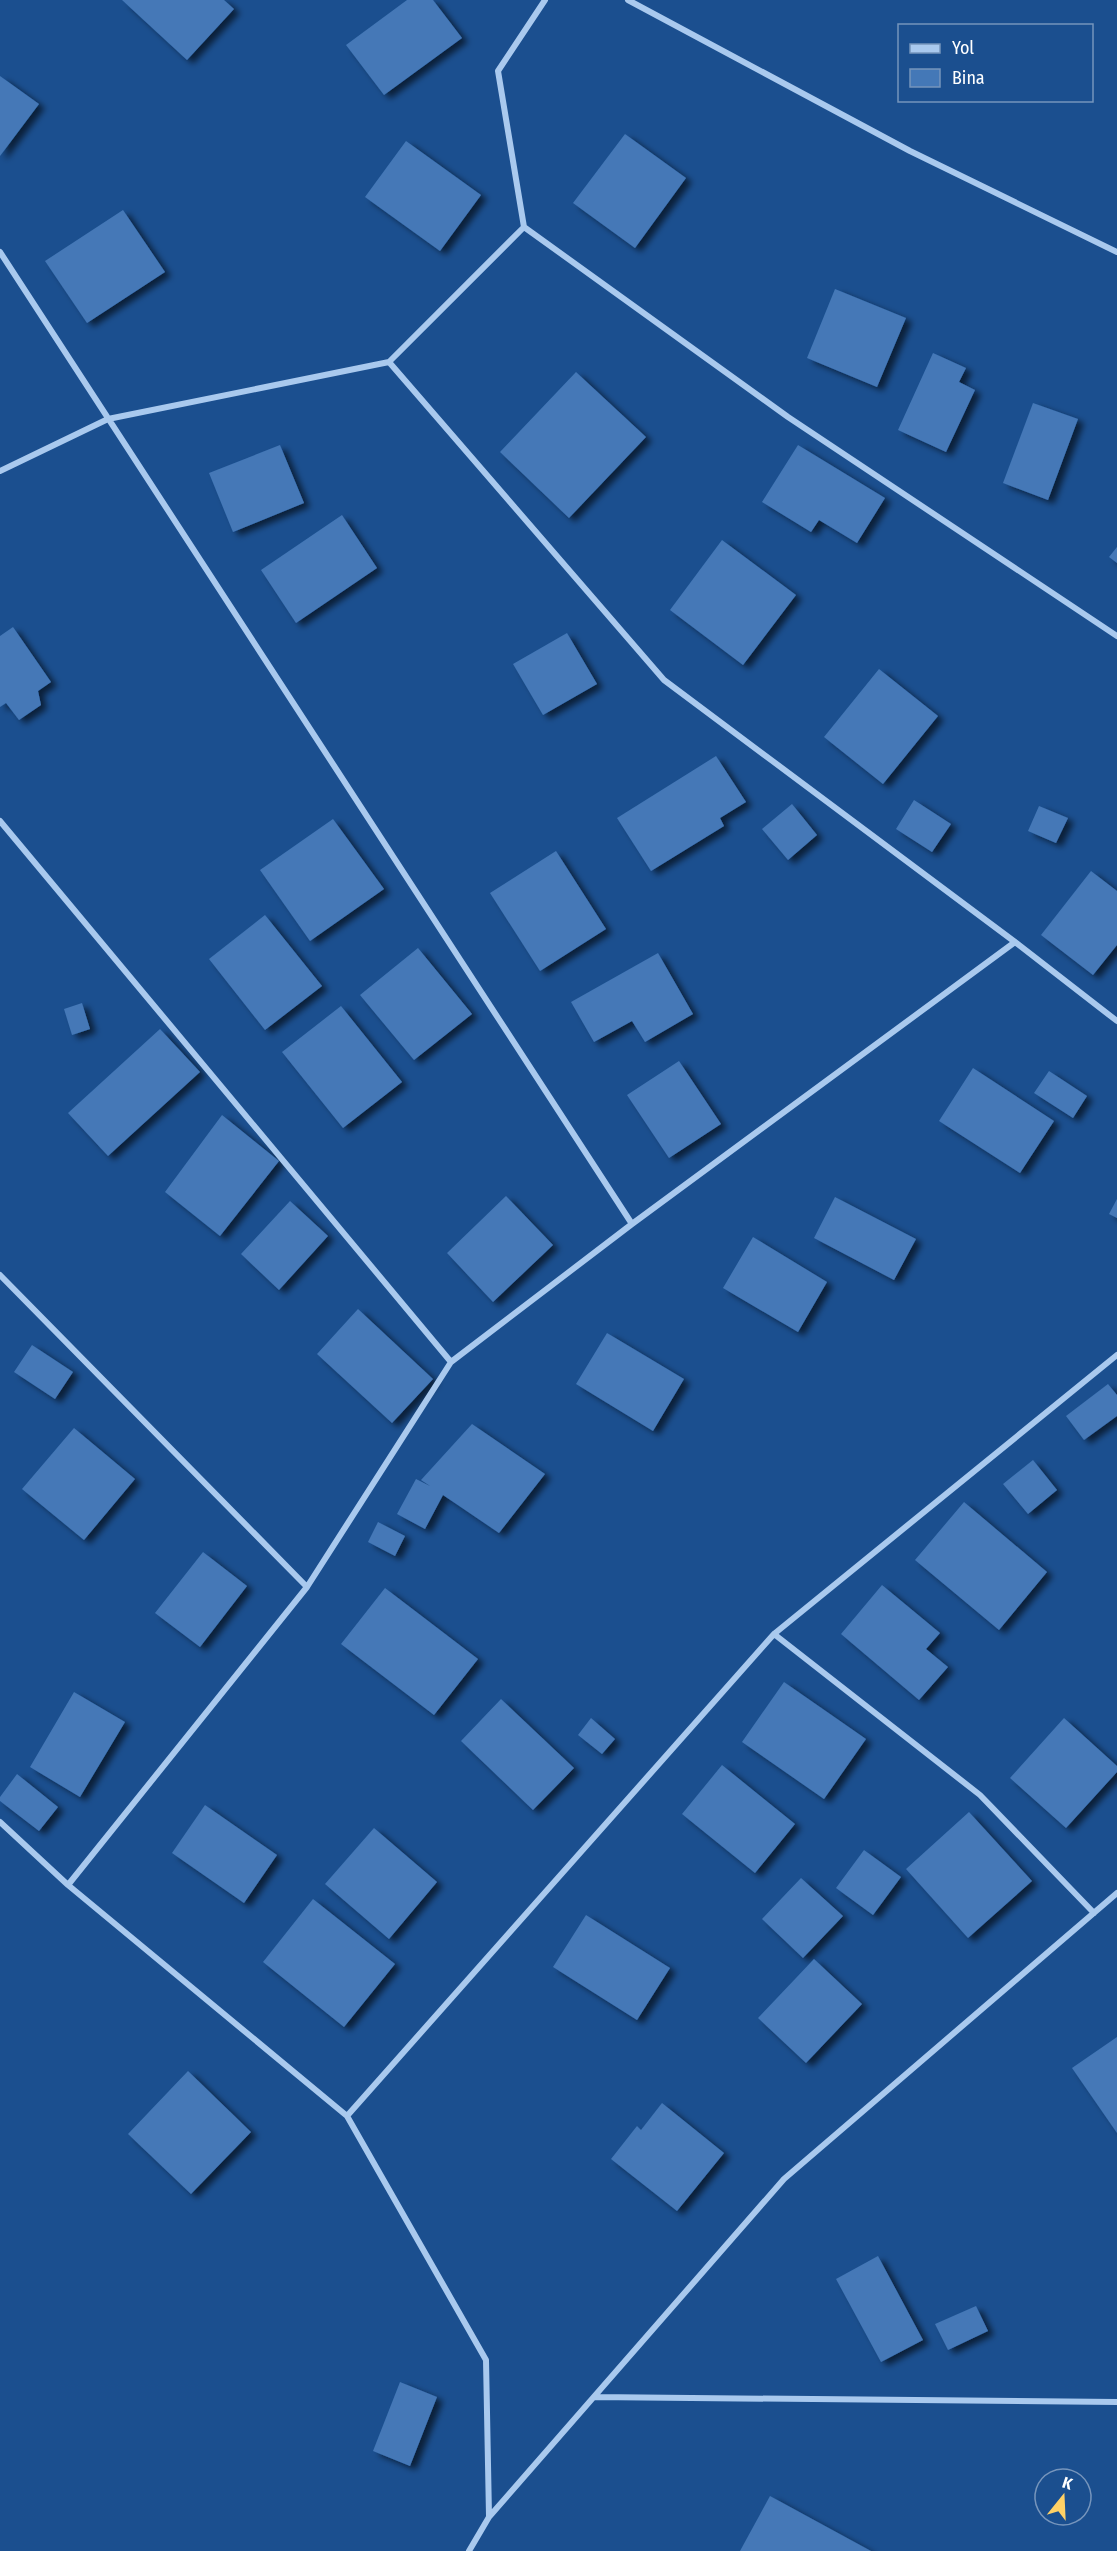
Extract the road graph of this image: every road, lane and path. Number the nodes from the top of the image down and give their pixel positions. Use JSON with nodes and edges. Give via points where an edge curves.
{"nodes":[{"id":1,"x":544,"y":0,"type":"edge"},
{"id":2,"x":628,"y":0,"type":"edge"},
{"id":3,"x":524,"y":228,"type":"junction"},
{"id":4,"x":0,"y":252,"type":"edge"},
{"id":5,"x":1117,"y":252,"type":"edge"},
{"id":6,"x":389,"y":362,"type":"junction"},
{"id":7,"x":108,"y":419,"type":"junction"},
{"id":8,"x":0,"y":471,"type":"edge"},
{"id":9,"x":1117,"y":636,"type":"edge"},
{"id":10,"x":0,"y":821,"type":"edge"},
{"id":11,"x":1015,"y":942,"type":"junction"},
{"id":12,"x":1117,"y":1021,"type":"edge"},
{"id":13,"x":632,"y":1224,"type":"junction"},
{"id":14,"x":0,"y":1275,"type":"edge"},
{"id":15,"x":1117,"y":1355,"type":"edge"},
{"id":16,"x":451,"y":1362,"type":"junction"},
{"id":17,"x":307,"y":1587,"type":"junction"},
{"id":18,"x":774,"y":1634,"type":"junction"},
{"id":19,"x":0,"y":1822,"type":"edge"},
{"id":20,"x":68,"y":1885,"type":"junction"},
{"id":21,"x":1117,"y":1893,"type":"edge"},
{"id":22,"x":1094,"y":1913,"type":"junction"},
{"id":23,"x":347,"y":2116,"type":"junction"},
{"id":24,"x":594,"y":2397,"type":"junction"},
{"id":25,"x":1117,"y":2402,"type":"edge"},
{"id":26,"x":489,"y":2517,"type":"junction"},
{"id":27,"x":469,"y":2551,"type":"edge"}],
"edges":[{"from":1,"to":3,"type":"street","via":[[498,71]]},
{"from":2,"to":5,"type":"street","via":[[910,151]]},
{"from":3,"to":6,"type":"street"},
{"from":3,"to":9,"type":"street","via":[[788,417]]},
{"from":4,"to":7,"type":"street"},
{"from":6,"to":7,"type":"street"},
{"from":6,"to":11,"type":"street","via":[[664,680]]},
{"from":7,"to":8,"type":"street"},
{"from":7,"to":13,"type":"street"},
{"from":10,"to":16,"type":"street"},
{"from":11,"to":12,"type":"street"},
{"from":11,"to":13,"type":"street"},
{"from":13,"to":16,"type":"street"},
{"from":14,"to":17,"type":"street"},
{"from":15,"to":18,"type":"street"},
{"from":16,"to":17,"type":"street"},
{"from":17,"to":20,"type":"street"},
{"from":18,"to":22,"type":"street","via":[[980,1795]]},
{"from":18,"to":23,"type":"street"},
{"from":19,"to":20,"type":"street"},
{"from":20,"to":23,"type":"street"},
{"from":21,"to":22,"type":"street"},
{"from":22,"to":24,"type":"street","via":[[784,2179]]},
{"from":23,"to":26,"type":"street","via":[[486,2360]]},
{"from":24,"to":25,"type":"street"},
{"from":24,"to":26,"type":"street"},
{"from":26,"to":27,"type":"street"}]}
